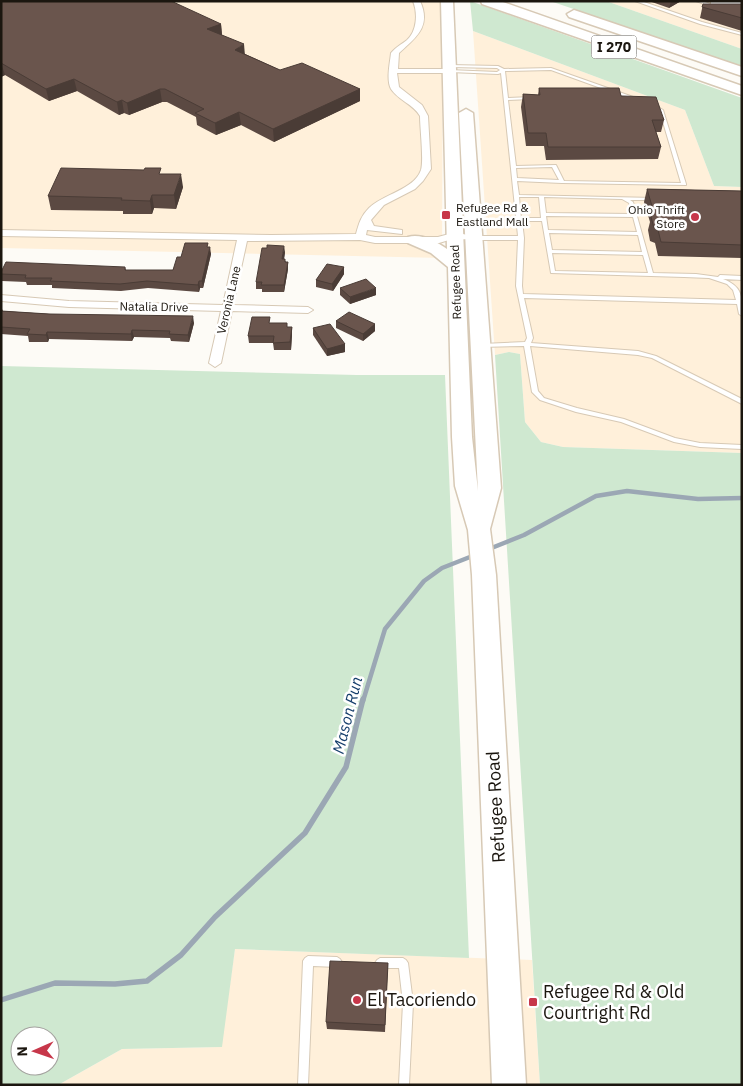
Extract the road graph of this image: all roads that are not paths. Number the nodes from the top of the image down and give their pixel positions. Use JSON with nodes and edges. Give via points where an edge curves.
{"nodes":[{"id":1,"x":416,"y":1,"type":"edge"},
{"id":2,"x":448,"y":1,"type":"edge"},
{"id":3,"x":487,"y":1,"type":"edge"},
{"id":4,"x":637,"y":1,"type":"edge"},
{"id":5,"x":698,"y":1,"type":"edge"},
{"id":6,"x":703,"y":3,"type":"junction"},
{"id":7,"x":742,"y":3,"type":"edge"},
{"id":8,"x":563,"y":10,"type":"dead end"},
{"id":9,"x":726,"y":10,"type":"edge"},
{"id":10,"x":742,"y":34,"type":"edge"},
{"id":11,"x":458,"y":66,"type":"junction"},
{"id":12,"x":394,"y":68,"type":"junction"},
{"id":13,"x":503,"y":70,"type":"junction"},
{"id":14,"x":742,"y":72,"type":"edge"},
{"id":15,"x":742,"y":91,"type":"edge"},
{"id":16,"x":624,"y":95,"type":"junction"},
{"id":17,"x":605,"y":96,"type":"edge"},
{"id":18,"x":536,"y":98,"type":"edge"},
{"id":19,"x":506,"y":99,"type":"junction"},
{"id":20,"x":639,"y":100,"type":"edge"},
{"id":21,"x":646,"y":103,"type":"edge"},
{"id":22,"x":514,"y":167,"type":"junction"},
{"id":23,"x":515,"y":179,"type":"junction"},
{"id":24,"x":562,"y":182,"type":"junction"},
{"id":25,"x":517,"y":196,"type":"junction"},
{"id":26,"x":541,"y":196,"type":"junction"},
{"id":27,"x":623,"y":198,"type":"junction"},
{"id":28,"x":658,"y":199,"type":"edge"},
{"id":29,"x":543,"y":214,"type":"junction"},
{"id":30,"x":635,"y":216,"type":"junction"},
{"id":31,"x":365,"y":219,"type":"junction"},
{"id":32,"x":519,"y":219,"type":"junction"},
{"id":33,"x":544,"y":220,"type":"junction"},
{"id":34,"x":546,"y":231,"type":"junction"},
{"id":35,"x":386,"y":232,"type":"junction"},
{"id":36,"x":1,"y":233,"type":"edge"},
{"id":37,"x":640,"y":234,"type":"junction"},
{"id":38,"x":243,"y":237,"type":"junction"},
{"id":39,"x":360,"y":237,"type":"junction"},
{"id":40,"x":459,"y":237,"type":"junction"},
{"id":41,"x":521,"y":238,"type":"junction"},
{"id":42,"x":414,"y":240,"type":"junction"},
{"id":43,"x":549,"y":251,"type":"junction"},
{"id":44,"x":646,"y":254,"type":"junction"},
{"id":45,"x":456,"y":266,"type":"junction"},
{"id":46,"x":652,"y":275,"type":"junction"},
{"id":47,"x":715,"y":277,"type":"junction"},
{"id":48,"x":742,"y":278,"type":"edge"},
{"id":49,"x":521,"y":296,"type":"junction"},
{"id":50,"x":1,"y":298,"type":"edge"},
{"id":51,"x":738,"y":302,"type":"junction"},
{"id":52,"x":227,"y":308,"type":"junction"},
{"id":53,"x":308,"y":310,"type":"dead end"},
{"id":54,"x":742,"y":314,"type":"edge"},
{"id":55,"x":527,"y":344,"type":"junction"},
{"id":56,"x":479,"y":346,"type":"junction"},
{"id":57,"x":215,"y":363,"type":"dead end"},
{"id":58,"x":742,"y":402,"type":"edge"},
{"id":59,"x":742,"y":447,"type":"edge"},
{"id":60,"x":481,"y":544,"type":"junction"},
{"id":61,"x":346,"y":962,"type":"edge"},
{"id":62,"x":365,"y":962,"type":"edge"},
{"id":63,"x":303,"y":1085,"type":"edge"},
{"id":64,"x":404,"y":1085,"type":"edge"},
{"id":65,"x":509,"y":1085,"type":"edge"}],
"edges":[{"from":1,"to":12,"type":"street","via":[[419,10],[415,35],[396,51]]},
{"from":2,"to":11,"type":"main road","name":"Refugee Road"},
{"from":3,"to":15,"type":"highway","number":"I 270"},
{"from":4,"to":10,"type":"lane"},
{"from":5,"to":6,"type":"lane"},
{"from":6,"to":7,"type":"lane"},
{"from":6,"to":9,"type":"lane"},
{"from":8,"to":14,"type":"highway","number":"I 270"},
{"from":11,"to":12,"type":"street"},
{"from":11,"to":13,"type":"lane","via":[[498,67]]},
{"from":11,"to":40,"type":"main road","name":"Refugee Road"},
{"from":11,"to":40,"type":"main road","name":"Refugee Road","via":[[465,94]]},
{"from":12,"to":31,"type":"street","via":[[395,89],[424,114],[426,167],[416,183],[379,204]]},
{"from":13,"to":16,"type":"lane","via":[[550,69]]},
{"from":13,"to":19,"type":"lane"},
{"from":16,"to":17,"type":"lane"},
{"from":16,"to":20,"type":"lane"},
{"from":18,"to":19,"type":"lane"},
{"from":19,"to":22,"type":"lane"},
{"from":21,"to":24,"type":"lane","via":[[662,111],[684,184]]},
{"from":22,"to":23,"type":"lane"},
{"from":22,"to":24,"type":"lane","via":[[554,166]]},
{"from":23,"to":24,"type":"lane"},
{"from":23,"to":25,"type":"lane"},
{"from":25,"to":26,"type":"lane"},
{"from":25,"to":32,"type":"lane"},
{"from":26,"to":27,"type":"lane"},
{"from":26,"to":29,"type":"lane"},
{"from":27,"to":28,"type":"lane"},
{"from":27,"to":30,"type":"lane","via":[[630,202]]},
{"from":29,"to":30,"type":"lane"},
{"from":29,"to":33,"type":"lane"},
{"from":30,"to":37,"type":"lane"},
{"from":31,"to":35,"type":"street","via":[[370,228]]},
{"from":31,"to":39,"type":"street"},
{"from":32,"to":33,"type":"lane"},
{"from":32,"to":41,"type":"lane"},
{"from":33,"to":34,"type":"lane"},
{"from":34,"to":37,"type":"lane"},
{"from":34,"to":43,"type":"lane"},
{"from":35,"to":39,"type":"street"},
{"from":35,"to":40,"type":"street","via":[[439,233]]},
{"from":36,"to":38,"type":"street"},
{"from":37,"to":44,"type":"lane"},
{"from":38,"to":39,"type":"street"},
{"from":38,"to":52,"type":"street","name":"Veronia Lane"},
{"from":39,"to":42,"type":"street"},
{"from":40,"to":41,"type":"lane"},
{"from":40,"to":42,"type":"street"},
{"from":40,"to":45,"type":"main road","name":"Refugee Road"},
{"from":40,"to":56,"type":"main road","name":"Refugee Road"},
{"from":41,"to":49,"type":"lane"},
{"from":42,"to":45,"type":"main road","via":[[433,246]]},
{"from":43,"to":44,"type":"lane"},
{"from":43,"to":46,"type":"lane","via":[[553,272]]},
{"from":44,"to":46,"type":"lane"},
{"from":45,"to":60,"type":"main road","name":"Refugee Road","via":[[466,486]]},
{"from":46,"to":47,"type":"lane"},
{"from":47,"to":48,"type":"lane"},
{"from":47,"to":51,"type":"lane","via":[[733,285]]},
{"from":49,"to":51,"type":"lane"},
{"from":49,"to":55,"type":"lane","via":[[530,338]]},
{"from":50,"to":52,"type":"street","name":"Natalia Drive","via":[[69,304]]},
{"from":51,"to":54,"type":"lane"},
{"from":52,"to":53,"type":"street","name":"Natalia Drive"},
{"from":52,"to":57,"type":"street","name":"Veronia Lane"},
{"from":55,"to":56,"type":"lane"},
{"from":55,"to":58,"type":"lane","via":[[654,357]]},
{"from":55,"to":59,"type":"lane","via":[[535,392],[542,400],[622,420],[674,440]]},
{"from":56,"to":60,"type":"main road","name":"Refugee Road","via":[[490,488]]},
{"from":60,"to":65,"type":"main road","name":"Refugee Road"},
{"from":61,"to":63,"type":"lane","via":[[308,961]]},
{"from":62,"to":64,"type":"lane","via":[[403,963],[408,1003]]}]}
